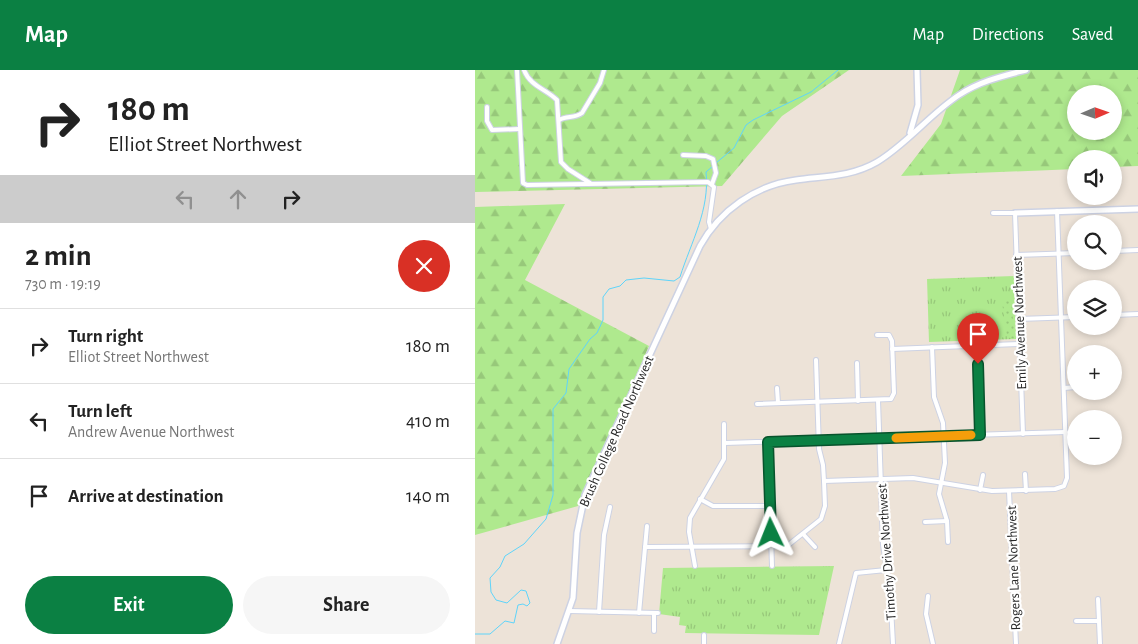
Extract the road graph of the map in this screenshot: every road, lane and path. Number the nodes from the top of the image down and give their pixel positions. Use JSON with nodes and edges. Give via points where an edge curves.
{"nodes":[{"id":1,"x":517,"y":70,"type":"edge"},
{"id":2,"x":524,"y":70,"type":"edge"},
{"id":3,"x":604,"y":70,"type":"edge"},
{"id":4,"x":917,"y":70,"type":"edge"},
{"id":5,"x":1026,"y":70,"type":"edge"},
{"id":6,"x":487,"y":107,"type":"dead end"},
{"id":7,"x":917,"y":112,"type":"junction"},
{"id":8,"x":559,"y":120,"type":"junction"},
{"id":9,"x":929,"y":120,"type":"junction"},
{"id":10,"x":519,"y":129,"type":"junction"},
{"id":11,"x":909,"y":136,"type":"junction"},
{"id":12,"x":683,"y":155,"type":"dead end"},
{"id":13,"x":592,"y":184,"type":"junction"},
{"id":14,"x":712,"y":184,"type":"junction"},
{"id":15,"x":1138,"y":209,"type":"edge"},
{"id":16,"x":1057,"y":211,"type":"junction"},
{"id":17,"x":993,"y":213,"type":"dead end"},
{"id":18,"x":1015,"y":213,"type":"junction"},
{"id":19,"x":711,"y":229,"type":"junction"},
{"id":20,"x":1138,"y":250,"type":"edge"},
{"id":21,"x":1122,"y":251,"type":"edge"},
{"id":22,"x":1059,"y":253,"type":"junction"},
{"id":23,"x":1067,"y":253,"type":"edge"},
{"id":24,"x":1017,"y":255,"type":"junction"},
{"id":25,"x":1138,"y":314,"type":"edge"},
{"id":26,"x":1122,"y":315,"type":"edge"},
{"id":27,"x":1061,"y":317,"type":"junction"},
{"id":28,"x":1067,"y":317,"type":"edge"},
{"id":29,"x":1019,"y":319,"type":"junction"},
{"id":30,"x":877,"y":335,"type":"dead end"},
{"id":31,"x":1020,"y":344,"type":"junction"},
{"id":32,"x":977,"y":346,"type":"junction"},
{"id":33,"x":932,"y":348,"type":"junction"},
{"id":34,"x":892,"y":349,"type":"junction"},
{"id":35,"x":816,"y":360,"type":"dead end"},
{"id":36,"x":857,"y":363,"type":"dead end"},
{"id":37,"x":777,"y":388,"type":"dead end"},
{"id":38,"x":1064,"y":388,"type":"junction"},
{"id":39,"x":1067,"y":388,"type":"edge"},
{"id":40,"x":878,"y":400,"type":"junction"},
{"id":41,"x":858,"y":401,"type":"junction"},
{"id":42,"x":817,"y":402,"type":"junction"},
{"id":43,"x":778,"y":403,"type":"junction"},
{"id":44,"x":757,"y":404,"type":"dead end"},
{"id":45,"x":724,"y":424,"type":"dead end"},
{"id":46,"x":1066,"y":432,"type":"junction"},
{"id":47,"x":1023,"y":434,"type":"junction"},
{"id":48,"x":980,"y":435,"type":"junction"},
{"id":49,"x":944,"y":436,"type":"junction"},
{"id":50,"x":879,"y":438,"type":"junction"},
{"id":51,"x":819,"y":440,"type":"junction"},
{"id":52,"x":768,"y":442,"type":"junction"},
{"id":53,"x":725,"y":444,"type":"junction"},
{"id":54,"x":1025,"y":474,"type":"dead end"},
{"id":55,"x":983,"y":475,"type":"dead end"},
{"id":56,"x":881,"y":479,"type":"junction"},
{"id":57,"x":824,"y":481,"type":"junction"},
{"id":58,"x":942,"y":482,"type":"junction"},
{"id":59,"x":980,"y":490,"type":"junction"},
{"id":60,"x":1009,"y":491,"type":"junction"},
{"id":61,"x":1026,"y":491,"type":"junction"},
{"id":62,"x":700,"y":499,"type":"junction"},
{"id":63,"x":770,"y":506,"type":"junction"},
{"id":64,"x":610,"y":507,"type":"dead end"},
{"id":65,"x":947,"y":521,"type":"junction"},
{"id":66,"x":925,"y":522,"type":"dead end"},
{"id":67,"x":647,"y":526,"type":"dead end"},
{"id":68,"x":803,"y":534,"type":"junction"},
{"id":69,"x":949,"y":542,"type":"dead end"},
{"id":70,"x":772,"y":546,"type":"junction"},
{"id":71,"x":645,"y":547,"type":"junction"},
{"id":72,"x":692,"y":547,"type":"junction"},
{"id":73,"x":815,"y":547,"type":"dead end"},
{"id":74,"x":695,"y":566,"type":"dead end"},
{"id":75,"x":773,"y":566,"type":"dead end"},
{"id":76,"x":886,"y":570,"type":"junction"},
{"id":77,"x":928,"y":596,"type":"dead end"},
{"id":78,"x":1098,"y":599,"type":"dead end"},
{"id":79,"x":570,"y":611,"type":"junction"},
{"id":80,"x":599,"y":612,"type":"junction"},
{"id":81,"x":639,"y":613,"type":"junction"},
{"id":82,"x":1076,"y":621,"type":"dead end"},
{"id":83,"x":1099,"y":621,"type":"junction"},
{"id":84,"x":654,"y":631,"type":"dead end"},
{"id":85,"x":704,"y":635,"type":"dead end"},
{"id":86,"x":557,"y":644,"type":"edge"},
{"id":87,"x":704,"y":644,"type":"edge"},
{"id":88,"x":839,"y":644,"type":"edge"},
{"id":89,"x":893,"y":644,"type":"edge"},
{"id":90,"x":933,"y":644,"type":"edge"},
{"id":91,"x":1016,"y":644,"type":"edge"},
{"id":92,"x":1100,"y":644,"type":"edge"}],
"edges":[{"from":1,"to":10,"type":"street"},
{"from":2,"to":8,"type":"street","via":[[533,84],[557,100]]},
{"from":3,"to":8,"type":"street","via":[[582,113]]},
{"from":4,"to":7,"type":"street"},
{"from":5,"to":9,"type":"street","name":"Brush College Road Northwest","via":[[975,86]]},
{"from":6,"to":10,"type":"street","via":[[487,121],[492,130]]},
{"from":7,"to":9,"type":"street"},
{"from":7,"to":11,"type":"street"},
{"from":8,"to":13,"type":"street","via":[[561,162]]},
{"from":9,"to":11,"type":"street","name":"Brush College Road Northwest"},
{"from":10,"to":13,"type":"street","via":[[521,180],[525,185]]},
{"from":11,"to":19,"type":"street","name":"Brush College Road Northwest","via":[[877,162],[855,172],[786,182],[763,189],[737,203]]},
{"from":12,"to":14,"type":"street","name":"Brush College Road Northwest","via":[[713,159],[716,173]]},
{"from":13,"to":14,"type":"street"},
{"from":14,"to":19,"type":"street","name":"Brush College Road Northwest"},
{"from":15,"to":16,"type":"street"},
{"from":16,"to":18,"type":"street"},
{"from":16,"to":22,"type":"street"},
{"from":17,"to":18,"type":"street"},
{"from":18,"to":24,"type":"street","name":"Emily Avenue Northwest"},
{"from":19,"to":79,"type":"street","name":"Brush College Road Northwest","via":[[694,259],[585,495],[578,526]]},
{"from":20,"to":21,"type":"street"},
{"from":22,"to":23,"type":"street"},
{"from":22,"to":24,"type":"street"},
{"from":22,"to":27,"type":"street"},
{"from":24,"to":29,"type":"street","name":"Emily Avenue Northwest"},
{"from":25,"to":26,"type":"street"},
{"from":27,"to":28,"type":"street"},
{"from":27,"to":29,"type":"street"},
{"from":27,"to":38,"type":"street"},
{"from":29,"to":31,"type":"street","name":"Emily Avenue Northwest"},
{"from":30,"to":34,"type":"street","via":[[891,336]]},
{"from":31,"to":32,"type":"street"},
{"from":31,"to":47,"type":"street","name":"Emily Avenue Northwest"},
{"from":32,"to":33,"type":"street"},
{"from":32,"to":48,"type":"street"},
{"from":33,"to":34,"type":"street"},
{"from":33,"to":49,"type":"street","via":[[934,396],[943,418]]},
{"from":34,"to":40,"type":"street","via":[[893,397]]},
{"from":35,"to":42,"type":"street"},
{"from":36,"to":41,"type":"street"},
{"from":37,"to":43,"type":"street"},
{"from":38,"to":39,"type":"street"},
{"from":38,"to":46,"type":"street"},
{"from":40,"to":41,"type":"street"},
{"from":40,"to":50,"type":"street","name":"Timothy Drive Northwest"},
{"from":41,"to":42,"type":"street"},
{"from":42,"to":43,"type":"street"},
{"from":42,"to":51,"type":"street"},
{"from":43,"to":44,"type":"street"},
{"from":45,"to":53,"type":"street"},
{"from":46,"to":47,"type":"street"},
{"from":46,"to":61,"type":"street","via":[[1067,478],[1064,486]]},
{"from":47,"to":48,"type":"street"},
{"from":48,"to":49,"type":"street"},
{"from":49,"to":50,"type":"street"},
{"from":49,"to":58,"type":"street"},
{"from":50,"to":51,"type":"street"},
{"from":50,"to":56,"type":"street","name":"Timothy Drive Northwest"},
{"from":51,"to":52,"type":"street"},
{"from":51,"to":57,"type":"street"},
{"from":52,"to":53,"type":"street"},
{"from":52,"to":63,"type":"street"},
{"from":53,"to":62,"type":"street","via":[[724,459]]},
{"from":54,"to":61,"type":"street"},
{"from":55,"to":59,"type":"street"},
{"from":56,"to":57,"type":"street"},
{"from":56,"to":58,"type":"street","via":[[921,478]]},
{"from":56,"to":76,"type":"street","name":"Timothy Drive Northwest"},
{"from":57,"to":68,"type":"street","via":[[821,519]]},
{"from":58,"to":59,"type":"street"},
{"from":58,"to":65,"type":"street","via":[[940,502]]},
{"from":59,"to":60,"type":"street"},
{"from":60,"to":61,"type":"street"},
{"from":60,"to":91,"type":"street","name":"Rogers Lane Northwest"},
{"from":62,"to":63,"type":"street","via":[[713,506]]},
{"from":62,"to":72,"type":"street","via":[[689,524]]},
{"from":63,"to":70,"type":"street"},
{"from":64,"to":80,"type":"street"},
{"from":65,"to":66,"type":"street"},
{"from":65,"to":69,"type":"street"},
{"from":67,"to":71,"type":"street"},
{"from":68,"to":70,"type":"street","via":[[787,546]]},
{"from":68,"to":73,"type":"street"},
{"from":70,"to":72,"type":"street"},
{"from":70,"to":75,"type":"street"},
{"from":71,"to":72,"type":"street"},
{"from":71,"to":81,"type":"street"},
{"from":72,"to":74,"type":"street"},
{"from":76,"to":88,"type":"street","via":[[856,573]]},
{"from":76,"to":89,"type":"street","name":"Timothy Drive Northwest"},
{"from":77,"to":90,"type":"street","via":[[926,614]]},
{"from":78,"to":83,"type":"street"},
{"from":79,"to":80,"type":"street"},
{"from":79,"to":86,"type":"street","name":"Brush College Road Northwest"},
{"from":80,"to":81,"type":"street"},
{"from":81,"to":84,"type":"street","via":[[656,613]]},
{"from":82,"to":83,"type":"street"},
{"from":83,"to":92,"type":"street"},
{"from":85,"to":87,"type":"street"}]}
